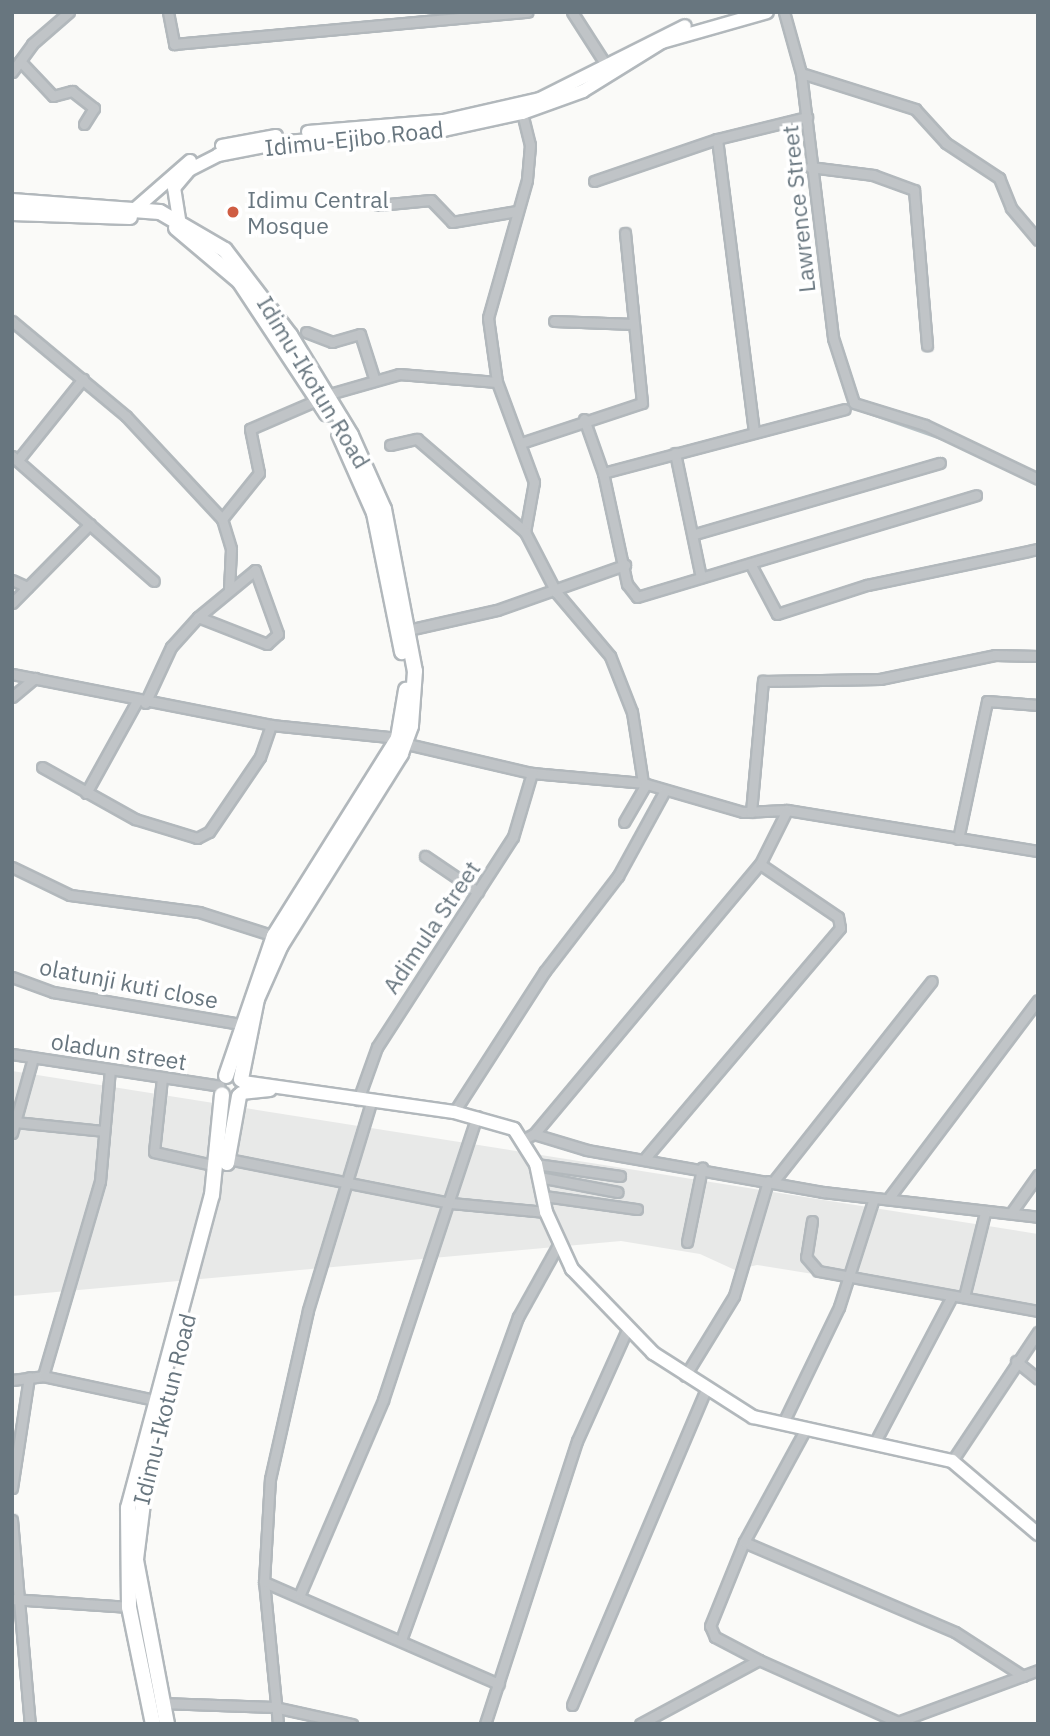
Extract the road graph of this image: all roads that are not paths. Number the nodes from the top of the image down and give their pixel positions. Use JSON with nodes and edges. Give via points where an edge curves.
{"nodes":[{"id":1,"x":69,"y":12,"type":"edge"},
{"id":2,"x":168,"y":12,"type":"edge"},
{"id":3,"x":528,"y":12,"type":"edge"},
{"id":4,"x":572,"y":12,"type":"edge"},
{"id":5,"x":735,"y":12,"type":"edge"},
{"id":6,"x":767,"y":12,"type":"edge"},
{"id":7,"x":784,"y":12,"type":"edge"},
{"id":8,"x":20,"y":61,"type":"junction"},
{"id":9,"x":606,"y":65,"type":"junction"},
{"id":10,"x":12,"y":72,"type":"edge"},
{"id":11,"x":801,"y":73,"type":"junction"},
{"id":12,"x":522,"y":113,"type":"junction"},
{"id":13,"x":807,"y":117,"type":"junction"},
{"id":14,"x":84,"y":124,"type":"dead end"},
{"id":15,"x":717,"y":139,"type":"junction"},
{"id":16,"x":810,"y":167,"type":"junction"},
{"id":17,"x":594,"y":181,"type":"dead end"},
{"id":18,"x":12,"y":201,"type":"edge"},
{"id":19,"x":378,"y":205,"type":"dead end"},
{"id":20,"x":135,"y":209,"type":"junction"},
{"id":21,"x":517,"y":211,"type":"junction"},
{"id":22,"x":12,"y":212,"type":"edge"},
{"id":23,"x":179,"y":219,"type":"junction"},
{"id":24,"x":625,"y":233,"type":"dead end"},
{"id":25,"x":1038,"y":240,"type":"edge"},
{"id":26,"x":12,"y":321,"type":"edge"},
{"id":27,"x":554,"y":321,"type":"dead end"},
{"id":28,"x":635,"y":324,"type":"junction"},
{"id":29,"x":306,"y":332,"type":"dead end"},
{"id":30,"x":927,"y":345,"type":"dead end"},
{"id":31,"x":373,"y":378,"type":"junction"},
{"id":32,"x":83,"y":380,"type":"junction"},
{"id":33,"x":496,"y":382,"type":"junction"},
{"id":34,"x":322,"y":397,"type":"junction"},
{"id":35,"x":845,"y":409,"type":"dead end"},
{"id":36,"x":584,"y":418,"type":"junction"},
{"id":37,"x":754,"y":431,"type":"junction"},
{"id":38,"x":524,"y":442,"type":"junction"},
{"id":39,"x":390,"y":445,"type":"dead end"},
{"id":40,"x":675,"y":453,"type":"junction"},
{"id":41,"x":15,"y":458,"type":"edge"},
{"id":42,"x":940,"y":463,"type":"dead end"},
{"id":43,"x":603,"y":473,"type":"junction"},
{"id":44,"x":1038,"y":479,"type":"edge"},
{"id":45,"x":976,"y":495,"type":"dead end"},
{"id":46,"x":222,"y":519,"type":"junction"},
{"id":47,"x":90,"y":524,"type":"junction"},
{"id":48,"x":525,"y":533,"type":"junction"},
{"id":49,"x":695,"y":534,"type":"junction"},
{"id":50,"x":1038,"y":549,"type":"edge"},
{"id":51,"x":625,"y":565,"type":"junction"},
{"id":52,"x":751,"y":565,"type":"junction"},
{"id":53,"x":701,"y":577,"type":"junction"},
{"id":54,"x":12,"y":580,"type":"edge"},
{"id":55,"x":154,"y":581,"type":"dead end"},
{"id":56,"x":27,"y":587,"type":"junction"},
{"id":57,"x":229,"y":590,"type":"junction"},
{"id":58,"x":556,"y":592,"type":"junction"},
{"id":59,"x":12,"y":603,"type":"edge"},
{"id":60,"x":198,"y":617,"type":"junction"},
{"id":61,"x":408,"y":630,"type":"junction"},
{"id":62,"x":1038,"y":656,"type":"edge"},
{"id":63,"x":12,"y":674,"type":"edge"},
{"id":64,"x":35,"y":678,"type":"junction"},
{"id":65,"x":12,"y":696,"type":"edge"},
{"id":66,"x":141,"y":702,"type":"junction"},
{"id":67,"x":1038,"y":705,"type":"edge"},
{"id":68,"x":271,"y":725,"type":"junction"},
{"id":69,"x":402,"y":741,"type":"junction"},
{"id":70,"x":42,"y":767,"type":"dead end"},
{"id":71,"x":532,"y":773,"type":"junction"},
{"id":72,"x":644,"y":784,"type":"junction"},
{"id":73,"x":664,"y":792,"type":"junction"},
{"id":74,"x":86,"y":793,"type":"junction"},
{"id":75,"x":788,"y":810,"type":"junction"},
{"id":76,"x":751,"y":812,"type":"junction"},
{"id":77,"x":624,"y":822,"type":"dead end"},
{"id":78,"x":958,"y":839,"type":"junction"},
{"id":79,"x":1038,"y":851,"type":"edge"},
{"id":80,"x":425,"y":856,"type":"dead end"},
{"id":81,"x":760,"y":864,"type":"junction"},
{"id":82,"x":12,"y":867,"type":"edge"},
{"id":83,"x":478,"y":892,"type":"junction"},
{"id":84,"x":274,"y":936,"type":"junction"},
{"id":85,"x":12,"y":977,"type":"edge"},
{"id":86,"x":932,"y":981,"type":"dead end"},
{"id":87,"x":1038,"y":1000,"type":"edge"},
{"id":88,"x":240,"y":1024,"type":"junction"},
{"id":89,"x":12,"y":1054,"type":"edge"},
{"id":90,"x":33,"y":1058,"type":"junction"},
{"id":91,"x":110,"y":1070,"type":"junction"},
{"id":92,"x":162,"y":1078,"type":"junction"},
{"id":93,"x":222,"y":1085,"type":"junction"},
{"id":94,"x":241,"y":1088,"type":"junction"},
{"id":95,"x":364,"y":1101,"type":"junction"},
{"id":96,"x":454,"y":1112,"type":"junction"},
{"id":97,"x":477,"y":1116,"type":"junction"},
{"id":98,"x":15,"y":1122,"type":"junction"},
{"id":99,"x":103,"y":1131,"type":"junction"},
{"id":100,"x":12,"y":1133,"type":"edge"},
{"id":101,"x":529,"y":1136,"type":"junction"},
{"id":102,"x":646,"y":1157,"type":"junction"},
{"id":103,"x":223,"y":1163,"type":"junction"},
{"id":104,"x":536,"y":1164,"type":"junction"},
{"id":105,"x":702,"y":1168,"type":"junction"},
{"id":106,"x":1038,"y":1175,"type":"edge"},
{"id":107,"x":620,"y":1176,"type":"dead end"},
{"id":108,"x":539,"y":1178,"type":"junction"},
{"id":109,"x":349,"y":1181,"type":"junction"},
{"id":110,"x":770,"y":1181,"type":"junction"},
{"id":111,"x":618,"y":1192,"type":"dead end"},
{"id":112,"x":544,"y":1196,"type":"junction"},
{"id":113,"x":874,"y":1198,"type":"junction"},
{"id":114,"x":888,"y":1199,"type":"junction"},
{"id":115,"x":451,"y":1203,"type":"junction"},
{"id":116,"x":637,"y":1209,"type":"dead end"},
{"id":117,"x":546,"y":1212,"type":"junction"},
{"id":118,"x":985,"y":1213,"type":"junction"},
{"id":119,"x":1011,"y":1213,"type":"junction"},
{"id":120,"x":1038,"y":1217,"type":"edge"},
{"id":121,"x":812,"y":1221,"type":"dead end"},
{"id":122,"x":687,"y":1242,"type":"dead end"},
{"id":123,"x":558,"y":1245,"type":"junction"},
{"id":124,"x":848,"y":1280,"type":"junction"},
{"id":125,"x":952,"y":1296,"type":"junction"},
{"id":126,"x":964,"y":1297,"type":"junction"},
{"id":127,"x":1038,"y":1311,"type":"edge"},
{"id":128,"x":627,"y":1330,"type":"junction"},
{"id":129,"x":1038,"y":1332,"type":"edge"},
{"id":130,"x":1016,"y":1362,"type":"junction"},
{"id":131,"x":43,"y":1376,"type":"junction"},
{"id":132,"x":29,"y":1377,"type":"junction"},
{"id":133,"x":685,"y":1377,"type":"junction"},
{"id":134,"x":1038,"y":1379,"type":"edge"},
{"id":135,"x":12,"y":1380,"type":"edge"},
{"id":136,"x":705,"y":1391,"type":"junction"},
{"id":137,"x":155,"y":1400,"type":"junction"},
{"id":138,"x":783,"y":1423,"type":"junction"},
{"id":139,"x":805,"y":1430,"type":"junction"},
{"id":140,"x":874,"y":1442,"type":"junction"},
{"id":141,"x":952,"y":1461,"type":"junction"},
{"id":142,"x":12,"y":1488,"type":"edge"},
{"id":143,"x":12,"y":1520,"type":"edge"},
{"id":144,"x":1038,"y":1534,"type":"edge"},
{"id":145,"x":744,"y":1542,"type":"junction"},
{"id":146,"x":264,"y":1582,"type":"junction"},
{"id":147,"x":300,"y":1594,"type":"junction"},
{"id":148,"x":16,"y":1600,"type":"edge"},
{"id":149,"x":129,"y":1607,"type":"junction"},
{"id":150,"x":401,"y":1640,"type":"junction"},
{"id":151,"x":760,"y":1660,"type":"junction"},
{"id":152,"x":1038,"y":1670,"type":"edge"},
{"id":153,"x":1023,"y":1676,"type":"junction"},
{"id":154,"x":499,"y":1684,"type":"junction"},
{"id":155,"x":156,"y":1703,"type":"junction"},
{"id":156,"x":572,"y":1704,"type":"dead end"},
{"id":157,"x":274,"y":1707,"type":"junction"},
{"id":158,"x":895,"y":1723,"type":"edge"},
{"id":159,"x":30,"y":1724,"type":"edge"},
{"id":160,"x":153,"y":1724,"type":"edge"},
{"id":161,"x":167,"y":1724,"type":"edge"},
{"id":162,"x":278,"y":1724,"type":"edge"},
{"id":163,"x":352,"y":1724,"type":"edge"},
{"id":164,"x":485,"y":1724,"type":"edge"},
{"id":165,"x":640,"y":1724,"type":"edge"}],
"edges":[{"from":1,"to":8,"type":"street"},
{"from":2,"to":3,"type":"street","via":[[174,44]]},
{"from":4,"to":9,"type":"street"},
{"from":5,"to":9,"type":"main road","name":"Idimu-Ejibo Road","via":[[665,32]]},
{"from":6,"to":12,"type":"main road","name":"Idimu-Ejibo Road","via":[[662,42],[583,91]]},
{"from":7,"to":11,"type":"street","name":"Lawrence Street"},
{"from":8,"to":10,"type":"street"},
{"from":8,"to":14,"type":"street","via":[[53,96],[72,91],[94,108]]},
{"from":9,"to":20,"type":"main road","name":"Idimu-Ejibo Road","via":[[540,99],[443,121],[286,134],[213,148],[185,163]]},
{"from":11,"to":13,"type":"street","name":"Lawrence Street"},
{"from":11,"to":25,"type":"street","via":[[915,109],[946,143],[999,178],[1011,208]]},
{"from":12,"to":21,"type":"street","via":[[530,145]]},
{"from":12,"to":23,"type":"main road","name":"Idimu-Ejibo Road","via":[[444,130],[285,142],[218,155],[189,170],[174,188]]},
{"from":13,"to":15,"type":"street"},
{"from":13,"to":16,"type":"street","name":"Lawrence Street"},
{"from":15,"to":17,"type":"street"},
{"from":15,"to":37,"type":"street"},
{"from":16,"to":30,"type":"street","via":[[873,175],[914,190]]},
{"from":16,"to":44,"type":"street","name":"Lawrence Street","via":[[832,338],[856,406],[925,425],[1018,464]]},
{"from":18,"to":20,"type":"main road","name":"Idimu-Ikotun Road"},
{"from":19,"to":21,"type":"street","via":[[431,200],[452,222]]},
{"from":20,"to":23,"type":"main road","name":"Idimu-Ikotun Road"},
{"from":21,"to":33,"type":"street","via":[[488,318]]},
{"from":22,"to":34,"type":"main road","name":"Idimu-Ikotun Road","via":[[150,219],[195,240],[254,300]]},
{"from":23,"to":34,"type":"main road","name":"Idimu-Ikotun Road","via":[[247,273]]},
{"from":24,"to":28,"type":"street"},
{"from":26,"to":32,"type":"street"},
{"from":27,"to":28,"type":"street"},
{"from":28,"to":36,"type":"street","via":[[642,403]]},
{"from":29,"to":31,"type":"street","via":[[332,342],[360,334]]},
{"from":31,"to":33,"type":"street"},
{"from":31,"to":34,"type":"street"},
{"from":32,"to":41,"type":"street"},
{"from":32,"to":46,"type":"street","via":[[173,462]]},
{"from":33,"to":38,"type":"street"},
{"from":34,"to":46,"type":"street","via":[[250,429],[259,474]]},
{"from":34,"to":61,"type":"main road","name":"Idimu-Ikotun Road","via":[[384,509]]},
{"from":34,"to":69,"type":"main road","name":"Idimu-Ikotun Road","via":[[359,473],[384,551],[406,672]]},
{"from":35,"to":37,"type":"street"},
{"from":36,"to":38,"type":"street"},
{"from":36,"to":43,"type":"street"},
{"from":37,"to":40,"type":"street"},
{"from":38,"to":48,"type":"street","via":[[534,482]]},
{"from":39,"to":48,"type":"street","via":[[417,439]]},
{"from":40,"to":43,"type":"street"},
{"from":40,"to":49,"type":"street"},
{"from":41,"to":47,"type":"street"},
{"from":42,"to":49,"type":"street"},
{"from":43,"to":51,"type":"street"},
{"from":45,"to":52,"type":"street"},
{"from":46,"to":57,"type":"street","via":[[231,549]]},
{"from":47,"to":55,"type":"street"},
{"from":47,"to":56,"type":"street"},
{"from":48,"to":58,"type":"street"},
{"from":49,"to":53,"type":"street"},
{"from":50,"to":52,"type":"street","via":[[867,584],[785,613],[772,610]]},
{"from":51,"to":53,"type":"street","via":[[638,597]]},
{"from":51,"to":58,"type":"street"},
{"from":52,"to":53,"type":"street"},
{"from":54,"to":56,"type":"street"},
{"from":56,"to":59,"type":"street"},
{"from":57,"to":60,"type":"street"},
{"from":57,"to":60,"type":"street","via":[[255,570],[261,574],[278,634],[274,641]]},
{"from":58,"to":61,"type":"street"},
{"from":58,"to":72,"type":"street","via":[[610,656],[632,712]]},
{"from":60,"to":66,"type":"street","via":[[171,647]]},
{"from":61,"to":69,"type":"main road","name":"Idimu-Ikotun Road","via":[[416,702]]},
{"from":62,"to":76,"type":"street","via":[[995,655],[880,679],[763,681]]},
{"from":63,"to":64,"type":"street"},
{"from":64,"to":65,"type":"street"},
{"from":64,"to":66,"type":"street"},
{"from":66,"to":68,"type":"street"},
{"from":66,"to":74,"type":"street"},
{"from":67,"to":78,"type":"street","via":[[987,701]]},
{"from":68,"to":69,"type":"street"},
{"from":68,"to":74,"type":"street","via":[[261,757],[204,836],[135,819]]},
{"from":69,"to":71,"type":"street"},
{"from":69,"to":84,"type":"main road","name":"Idimu-Ikotun Road"},
{"from":69,"to":94,"type":"main road","name":"Idimu-Ikotun Road","via":[[281,945],[257,999]]},
{"from":70,"to":74,"type":"street"},
{"from":71,"to":72,"type":"street"},
{"from":71,"to":83,"type":"street","name":"Adimula Street","via":[[513,837]]},
{"from":72,"to":73,"type":"street"},
{"from":72,"to":77,"type":"street"},
{"from":73,"to":76,"type":"street"},
{"from":73,"to":96,"type":"street","via":[[618,876],[545,971]]},
{"from":75,"to":76,"type":"street"},
{"from":75,"to":78,"type":"street"},
{"from":75,"to":81,"type":"street"},
{"from":78,"to":79,"type":"street"},
{"from":80,"to":83,"type":"street"},
{"from":81,"to":101,"type":"street"},
{"from":81,"to":102,"type":"street","via":[[838,917],[840,928]]},
{"from":82,"to":84,"type":"street","via":[[71,895],[199,912]]},
{"from":83,"to":95,"type":"street","name":"Adimula Street","via":[[377,1047]]},
{"from":84,"to":88,"type":"main road","name":"Idimu-Ikotun Road"},
{"from":85,"to":88,"type":"street","name":"olatunji kuti close","via":[[53,992]]},
{"from":86,"to":110,"type":"street"},
{"from":87,"to":114,"type":"street"},
{"from":88,"to":93,"type":"main road","name":"Idimu-Ikotun Road"},
{"from":89,"to":90,"type":"street","name":"oladun street"},
{"from":90,"to":91,"type":"street","name":"oladun street"},
{"from":90,"to":98,"type":"street"},
{"from":91,"to":92,"type":"street","name":"oladun street"},
{"from":91,"to":99,"type":"street"},
{"from":92,"to":93,"type":"street","name":"oladun street"},
{"from":92,"to":103,"type":"street","via":[[154,1152]]},
{"from":93,"to":94,"type":"main road"},
{"from":93,"to":94,"type":"main road"},
{"from":93,"to":103,"type":"main road","name":"Idimu-Ikotun Road"},
{"from":94,"to":95,"type":"main road"},
{"from":94,"to":103,"type":"main road","name":"Idimu-Ikotun Road"},
{"from":95,"to":96,"type":"main road"},
{"from":95,"to":109,"type":"street","name":"Adimula Street"},
{"from":96,"to":97,"type":"main road"},
{"from":97,"to":101,"type":"main road"},
{"from":97,"to":115,"type":"street"},
{"from":98,"to":99,"type":"street"},
{"from":98,"to":100,"type":"street"},
{"from":99,"to":131,"type":"street","via":[[100,1181]]},
{"from":101,"to":102,"type":"street"},
{"from":101,"to":104,"type":"main road"},
{"from":102,"to":105,"type":"street"},
{"from":103,"to":109,"type":"street"},
{"from":103,"to":137,"type":"main road"},
{"from":103,"to":155,"type":"main road","name":"Idimu-Ikotun Road","via":[[137,1518],[138,1591]]},
{"from":104,"to":107,"type":"street"},
{"from":104,"to":108,"type":"main road"},
{"from":105,"to":110,"type":"street"},
{"from":105,"to":122,"type":"street"},
{"from":106,"to":119,"type":"street"},
{"from":108,"to":111,"type":"street"},
{"from":108,"to":112,"type":"main road"},
{"from":109,"to":115,"type":"street"},
{"from":109,"to":146,"type":"street","name":"Adimula Street","via":[[278,1434]]},
{"from":110,"to":113,"type":"street"},
{"from":110,"to":133,"type":"street","via":[[734,1296]]},
{"from":112,"to":116,"type":"street"},
{"from":112,"to":117,"type":"main road"},
{"from":113,"to":114,"type":"street"},
{"from":113,"to":124,"type":"street"},
{"from":114,"to":118,"type":"street"},
{"from":115,"to":117,"type":"street"},
{"from":115,"to":147,"type":"street","via":[[383,1400]]},
{"from":117,"to":123,"type":"main road"},
{"from":118,"to":119,"type":"street"},
{"from":118,"to":126,"type":"street"},
{"from":119,"to":120,"type":"street"},
{"from":121,"to":124,"type":"street","via":[[809,1267]]},
{"from":123,"to":128,"type":"main road","via":[[588,1292]]},
{"from":123,"to":150,"type":"street","via":[[518,1317]]},
{"from":124,"to":125,"type":"street"},
{"from":124,"to":138,"type":"street"},
{"from":125,"to":126,"type":"street"},
{"from":125,"to":140,"type":"street"},
{"from":126,"to":127,"type":"street"},
{"from":128,"to":133,"type":"main road"},
{"from":128,"to":154,"type":"street","via":[[577,1441]]},
{"from":129,"to":130,"type":"street"},
{"from":130,"to":134,"type":"street"},
{"from":130,"to":141,"type":"street"},
{"from":131,"to":132,"type":"street"},
{"from":131,"to":137,"type":"street"},
{"from":132,"to":135,"type":"street"},
{"from":132,"to":142,"type":"street"},
{"from":133,"to":136,"type":"main road"},
{"from":136,"to":138,"type":"main road","via":[[753,1417]]},
{"from":136,"to":156,"type":"street"},
{"from":137,"to":149,"type":"main road","via":[[128,1508]]},
{"from":138,"to":139,"type":"main road"},
{"from":139,"to":140,"type":"main road"},
{"from":139,"to":145,"type":"street"},
{"from":140,"to":141,"type":"main road"},
{"from":141,"to":144,"type":"main road"},
{"from":143,"to":148,"type":"street"},
{"from":145,"to":151,"type":"street","via":[[710,1626],[715,1637]]},
{"from":145,"to":153,"type":"street","via":[[955,1632]]},
{"from":146,"to":147,"type":"street"},
{"from":146,"to":157,"type":"street","name":"Adimula Street"},
{"from":147,"to":150,"type":"street"},
{"from":148,"to":149,"type":"street"},
{"from":148,"to":159,"type":"street"},
{"from":149,"to":155,"type":"main road"},
{"from":150,"to":154,"type":"street"},
{"from":151,"to":158,"type":"street"},
{"from":151,"to":165,"type":"street"},
{"from":152,"to":153,"type":"street"},
{"from":153,"to":158,"type":"street"},
{"from":154,"to":164,"type":"street"},
{"from":155,"to":157,"type":"street"},
{"from":155,"to":160,"type":"main road"},
{"from":155,"to":161,"type":"main road","name":"Idimu-Ikotun Road"},
{"from":157,"to":162,"type":"street","name":"Adimula Street"},
{"from":157,"to":163,"type":"street"}]}
